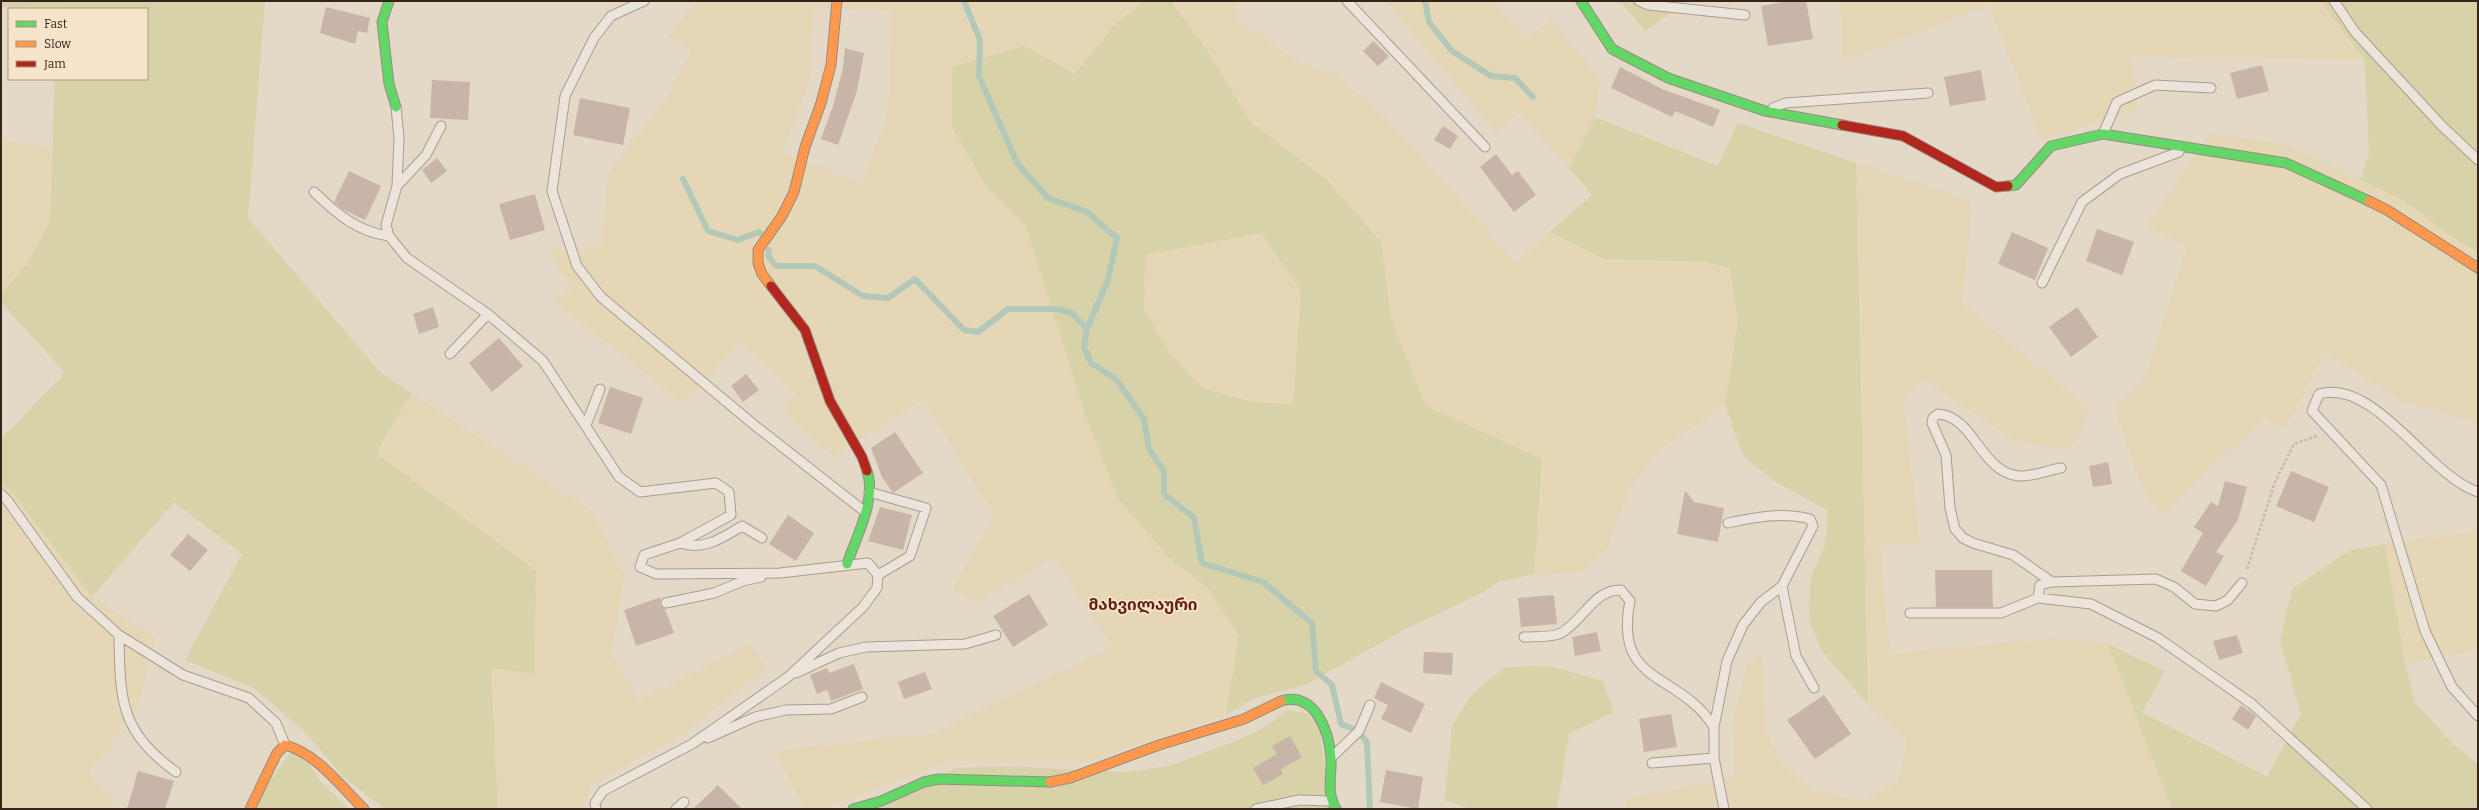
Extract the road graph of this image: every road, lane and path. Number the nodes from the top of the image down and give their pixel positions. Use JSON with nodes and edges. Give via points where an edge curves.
{"nodes":[{"id":1,"x":389,"y":1,"type":"edge"},
{"id":2,"x":398,"y":1,"type":"edge"},
{"id":3,"x":644,"y":1,"type":"edge"},
{"id":4,"x":837,"y":1,"type":"edge"},
{"id":5,"x":1347,"y":1,"type":"edge"},
{"id":6,"x":1580,"y":1,"type":"edge"},
{"id":7,"x":1639,"y":1,"type":"edge"},
{"id":8,"x":2334,"y":1,"type":"edge"},
{"id":9,"x":1745,"y":15,"type":"dead end"},
{"id":10,"x":382,"y":22,"type":"junction"},
{"id":11,"x":2211,"y":88,"type":"dead end"},
{"id":12,"x":1928,"y":93,"type":"dead end"},
{"id":13,"x":396,"y":107,"type":"joint"},
{"id":14,"x":1765,"y":111,"type":"junction"},
{"id":15,"x":441,"y":126,"type":"dead end"},
{"id":16,"x":2103,"y":134,"type":"junction"},
{"id":17,"x":1485,"y":147,"type":"dead end"},
{"id":18,"x":2190,"y":147,"type":"junction"},
{"id":19,"x":2478,"y":160,"type":"edge"},
{"id":20,"x":397,"y":186,"type":"junction"},
{"id":21,"x":314,"y":192,"type":"dead end"},
{"id":22,"x":389,"y":236,"type":"junction"},
{"id":23,"x":2478,"y":268,"type":"edge"},
{"id":24,"x":2042,"y":283,"type":"dead end"},
{"id":25,"x":488,"y":314,"type":"junction"},
{"id":26,"x":450,"y":354,"type":"dead end"},
{"id":27,"x":600,"y":389,"type":"dead end"},
{"id":28,"x":586,"y":425,"type":"junction"},
{"id":29,"x":2332,"y":430,"type":"junction"},
{"id":30,"x":2061,"y":468,"type":"dead end"},
{"id":31,"x":869,"y":492,"type":"junction"},
{"id":32,"x":2478,"y":492,"type":"edge"},
{"id":33,"x":1,"y":494,"type":"edge"},
{"id":34,"x":865,"y":512,"type":"junction"},
{"id":35,"x":1728,"y":523,"type":"dead end"},
{"id":36,"x":762,"y":538,"type":"dead end"},
{"id":37,"x":680,"y":543,"type":"junction"},
{"id":38,"x":847,"y":564,"type":"junction"},
{"id":39,"x":780,"y":573,"type":"junction"},
{"id":40,"x":878,"y":575,"type":"junction"},
{"id":41,"x":2052,"y":582,"type":"junction"},
{"id":42,"x":2242,"y":583,"type":"joint"},
{"id":43,"x":1782,"y":586,"type":"junction"},
{"id":44,"x":2038,"y":598,"type":"junction"},
{"id":45,"x":666,"y":603,"type":"dead end"},
{"id":46,"x":1910,"y":613,"type":"dead end"},
{"id":47,"x":119,"y":635,"type":"junction"},
{"id":48,"x":996,"y":635,"type":"dead end"},
{"id":49,"x":1524,"y":637,"type":"dead end"},
{"id":50,"x":788,"y":677,"type":"junction"},
{"id":51,"x":1814,"y":688,"type":"dead end"},
{"id":52,"x":862,"y":697,"type":"dead end"},
{"id":53,"x":1370,"y":705,"type":"dead end"},
{"id":54,"x":2478,"y":716,"type":"edge"},
{"id":55,"x":1714,"y":727,"type":"junction"},
{"id":56,"x":692,"y":744,"type":"junction"},
{"id":57,"x":286,"y":745,"type":"junction"},
{"id":58,"x":1331,"y":758,"type":"junction"},
{"id":59,"x":1714,"y":758,"type":"junction"},
{"id":60,"x":1652,"y":763,"type":"dead end"},
{"id":61,"x":176,"y":772,"type":"dead end"},
{"id":62,"x":1330,"y":801,"type":"junction"},
{"id":63,"x":684,"y":802,"type":"dead end"},
{"id":64,"x":250,"y":809,"type":"edge"},
{"id":65,"x":364,"y":809,"type":"edge"},
{"id":66,"x":596,"y":809,"type":"edge"},
{"id":67,"x":676,"y":809,"type":"edge"},
{"id":68,"x":853,"y":809,"type":"edge"},
{"id":69,"x":1256,"y":809,"type":"edge"},
{"id":70,"x":1336,"y":809,"type":"edge"},
{"id":71,"x":1724,"y":809,"type":"edge"},
{"id":72,"x":2367,"y":809,"type":"edge"}],
"edges":[{"from":1,"to":10,"type":"street"},
{"from":2,"to":10,"type":"lane"},
{"from":3,"to":34,"type":"lane","via":[[611,16],[594,38],[565,96],[552,191],[577,266],[601,297],[765,434]]},
{"from":4,"to":31,"type":"street","via":[[831,65],[805,147],[799,178],[782,216],[758,250],[758,263],[762,274],[805,330],[830,401],[862,457],[870,480]]},
{"from":5,"to":17,"type":"lane"},
{"from":6,"to":14,"type":"street","via":[[1612,49],[1668,78]]},
{"from":7,"to":9,"type":"lane","via":[[1649,5]]},
{"from":8,"to":19,"type":"lane","via":[[2355,32],[2442,126]]},
{"from":10,"to":13,"type":"street","via":[[389,84]]},
{"from":11,"to":16,"type":"lane","via":[[2155,85],[2117,102]]},
{"from":12,"to":14,"type":"lane","via":[[1785,103]]},
{"from":13,"to":20,"type":"lane","via":[[399,138]]},
{"from":14,"to":16,"type":"street","via":[[1903,136],[1996,187],[2016,185],[2051,146]]},
{"from":15,"to":20,"type":"lane","via":[[426,155]]},
{"from":16,"to":18,"type":"street"},
{"from":18,"to":23,"type":"street","via":[[2286,163],[2387,210]]},
{"from":18,"to":24,"type":"lane","via":[[2120,174],[2082,202]]},
{"from":20,"to":22,"type":"lane","via":[[386,225]]},
{"from":21,"to":22,"type":"lane","via":[[335,212],[371,234]]},
{"from":22,"to":25,"type":"lane","via":[[407,258]]},
{"from":25,"to":26,"type":"lane"},
{"from":25,"to":28,"type":"lane","via":[[542,361]]},
{"from":27,"to":28,"type":"lane"},
{"from":28,"to":37,"type":"lane","via":[[619,477],[640,492],[716,484],[729,492],[731,515]]},
{"from":29,"to":32,"type":"lane","via":[[2312,411],[2319,394],[2329,391],[2365,402],[2451,478]]},
{"from":29,"to":42,"type":"path","via":[[2294,444],[2275,482]]},
{"from":29,"to":54,"type":"lane","via":[[2381,485],[2425,631],[2452,687]]},
{"from":30,"to":41,"type":"lane","via":[[2019,476],[2007,473],[1992,462],[1956,420],[1947,414],[1938,414],[1933,418],[1932,423],[1946,455],[1950,508],[1955,529],[1963,538],[1973,543],[2013,556]]},
{"from":31,"to":34,"type":"street"},
{"from":31,"to":40,"type":"lane","via":[[926,508],[910,556]]},
{"from":33,"to":47,"type":"lane","via":[[77,597]]},
{"from":34,"to":38,"type":"street"},
{"from":35,"to":43,"type":"lane","via":[[1760,516],[1795,515],[1810,519],[1813,526]]},
{"from":36,"to":37,"type":"lane","via":[[742,526],[709,543],[693,547]]},
{"from":37,"to":39,"type":"lane","via":[[644,555],[640,568],[656,574]]},
{"from":38,"to":39,"type":"lane"},
{"from":38,"to":40,"type":"lane","via":[[868,563]]},
{"from":39,"to":45,"type":"lane","via":[[744,581],[714,594]]},
{"from":40,"to":50,"type":"lane","via":[[878,588],[863,607]]},
{"from":41,"to":42,"type":"lane","via":[[2156,579],[2174,587],[2195,604],[2216,606],[2228,600]]},
{"from":41,"to":44,"type":"lane","via":[[2040,585]]},
{"from":43,"to":51,"type":"lane","via":[[1796,656]]},
{"from":43,"to":55,"type":"lane","via":[[1761,602],[1742,625],[1727,661]]},
{"from":44,"to":46,"type":"lane","via":[[2001,613]]},
{"from":44,"to":72,"type":"lane","via":[[2091,604],[2158,638],[2252,704]]},
{"from":47,"to":57,"type":"lane","via":[[183,675],[249,698],[276,723]]},
{"from":47,"to":61,"type":"lane","via":[[119,672],[125,709],[136,736],[153,755]]},
{"from":48,"to":50,"type":"lane","via":[[966,644],[866,647],[846,651]]},
{"from":49,"to":55,"type":"lane","via":[[1559,634],[1572,626],[1597,599],[1611,590],[1621,590],[1630,601],[1625,623],[1626,639],[1631,652],[1643,667],[1694,703],[1707,715]]},
{"from":50,"to":56,"type":"lane"},
{"from":52,"to":56,"type":"lane","via":[[831,709],[786,710],[756,717]]},
{"from":53,"to":58,"type":"lane","via":[[1359,731]]},
{"from":55,"to":59,"type":"lane"},
{"from":56,"to":66,"type":"lane","via":[[603,791],[595,803]]},
{"from":57,"to":64,"type":"street","via":[[277,753]]},
{"from":57,"to":65,"type":"street","via":[[296,746],[309,754]]},
{"from":58,"to":62,"type":"street"},
{"from":58,"to":68,"type":"street","via":[[1326,732],[1318,714],[1306,702],[1295,697],[1282,700],[1248,718],[1206,728],[1064,780],[936,780],[917,784],[883,800]]},
{"from":59,"to":60,"type":"lane"},
{"from":59,"to":71,"type":"lane"},
{"from":62,"to":69,"type":"lane","via":[[1299,800]]},
{"from":62,"to":70,"type":"street"},
{"from":63,"to":67,"type":"lane"}]}
